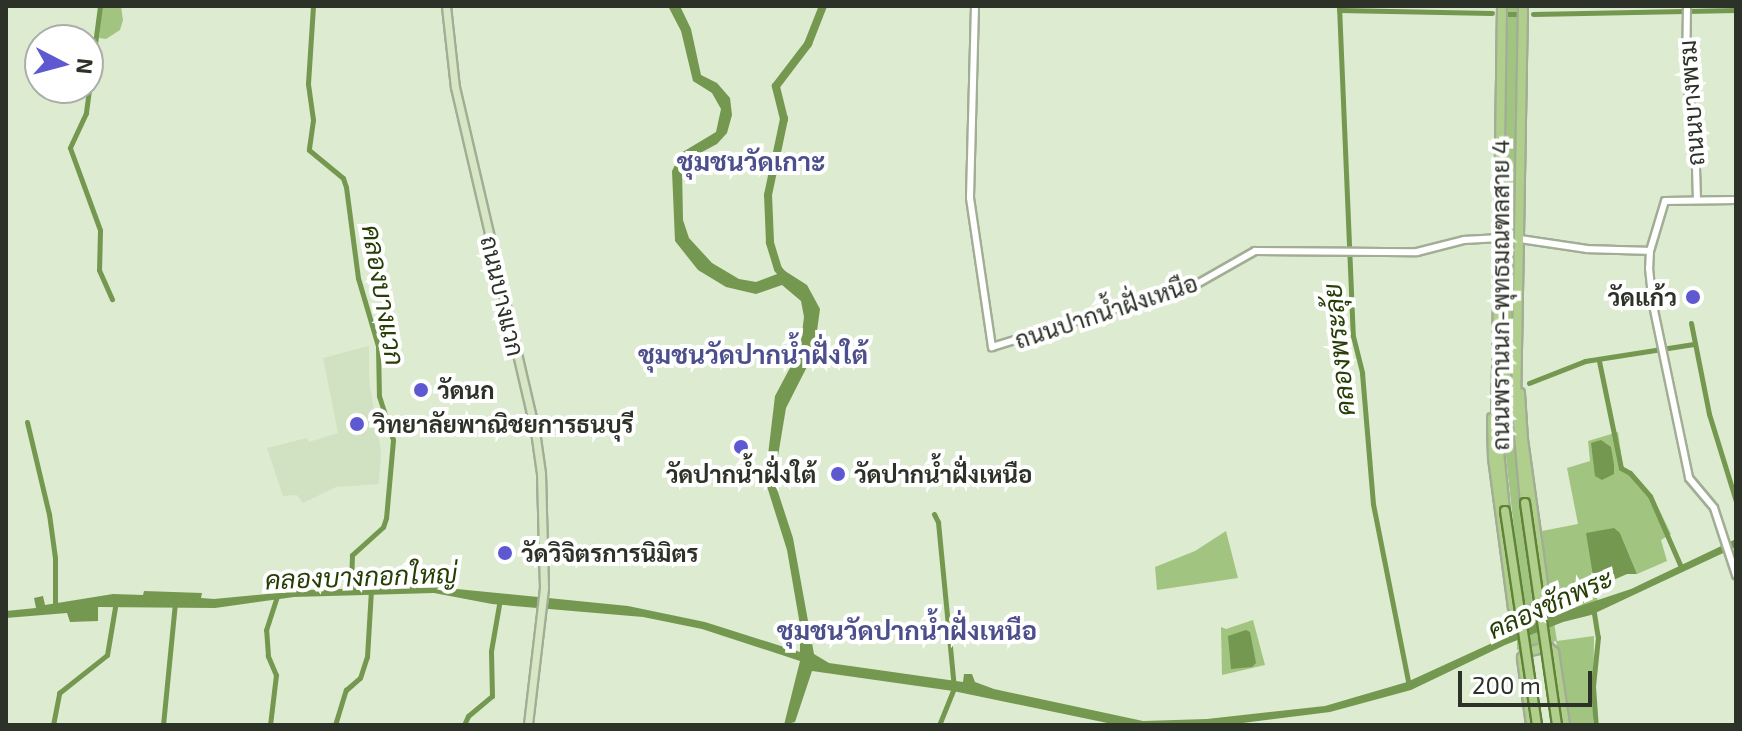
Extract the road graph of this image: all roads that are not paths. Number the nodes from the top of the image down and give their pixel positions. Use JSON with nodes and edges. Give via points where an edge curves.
{"nodes":[{"id":1,"x":446,"y":6,"type":"edge"},
{"id":2,"x":975,"y":6,"type":"edge"},
{"id":3,"x":1523,"y":6,"type":"edge"},
{"id":4,"x":1502,"y":7,"type":"edge"},
{"id":5,"x":1687,"y":11,"type":"edge"},
{"id":6,"x":1697,"y":200,"type":"junction"},
{"id":7,"x":1736,"y":200,"type":"edge"},
{"id":8,"x":1500,"y":238,"type":"junction"},
{"id":9,"x":1520,"y":239,"type":"junction"},
{"id":10,"x":1650,"y":251,"type":"junction"},
{"id":11,"x":1518,"y":381,"type":"junction"},
{"id":12,"x":1496,"y":397,"type":"junction"},
{"id":13,"x":1736,"y":575,"type":"edge"},
{"id":14,"x":528,"y":725,"type":"edge"},
{"id":15,"x":1534,"y":725,"type":"edge"},
{"id":16,"x":1557,"y":725,"type":"edge"},
{"id":17,"x":1565,"y":725,"type":"edge"}],
"edges":[{"from":1,"to":14,"type":"main road","name":"ถนนบางแวก","via":[[455,87],[541,475],[544,588]]},
{"from":2,"to":8,"type":"street","name":"ถนนปากน้ำฝั่งเหนือ","via":[[970,198],[992,347],[1197,284],[1255,251],[1417,252],[1464,240]]},
{"from":3,"to":9,"type":"main road","name":"ถนนพรานนก-พุทธมณฑลสาย 4"},
{"from":4,"to":8,"type":"main road","name":"ถนนพรานนก-พุทธมณฑลสาย 4"},
{"from":5,"to":6,"type":"street","name":"ถนนบางพรม","via":[[1686,75]]},
{"from":6,"to":7,"type":"street"},
{"from":6,"to":10,"type":"street","via":[[1662,204]]},
{"from":8,"to":12,"type":"main road","name":"ถนนพรานนก-พุทธมณฑลสาย 4"},
{"from":9,"to":10,"type":"street"},
{"from":9,"to":11,"type":"main road","name":"ถนนพรานนก-พุทธมณฑลสาย 4"},
{"from":10,"to":13,"type":"street","via":[[1650,286],[1689,478],[1714,508]]},
{"from":11,"to":12,"type":"main road","via":[[1545,603],[1519,613],[1513,607],[1493,458]]},
{"from":11,"to":16,"type":"main road","name":"ถนนพรานนก-พุทธมณฑลสาย 4","bridge":true,"via":[[1517,445]]},
{"from":12,"to":15,"type":"main road","name":"ถนนพรานนก-พุทธมณฑลสาย 4","bridge":true,"via":[[1505,511]]},
{"from":15,"to":17,"type":"main road","via":[[1522,658],[1548,647],[1554,652]]}]}
